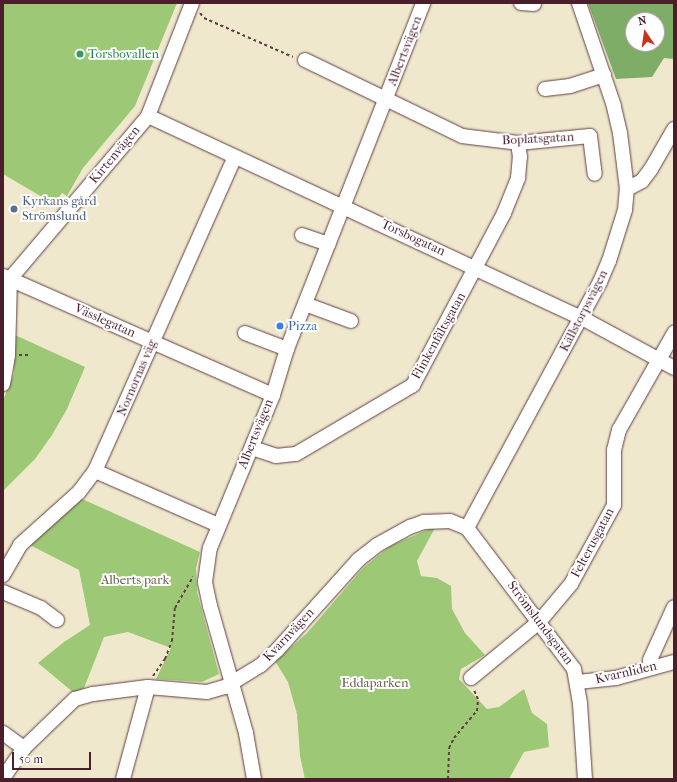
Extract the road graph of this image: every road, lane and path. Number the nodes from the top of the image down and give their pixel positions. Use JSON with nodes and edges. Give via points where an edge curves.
{"nodes":[{"id":1,"x":192,"y":3,"type":"edge"},
{"id":2,"x":423,"y":3,"type":"edge"},
{"id":3,"x":579,"y":3,"type":"edge"},
{"id":4,"x":305,"y":60,"type":"joint"},
{"id":5,"x":604,"y":75,"type":"junction"},
{"id":6,"x":545,"y":89,"type":"dead end"},
{"id":7,"x":386,"y":98,"type":"junction"},
{"id":8,"x":148,"y":116,"type":"junction"},
{"id":9,"x":674,"y":129,"type":"edge"},
{"id":10,"x":518,"y":143,"type":"junction"},
{"id":11,"x":235,"y":157,"type":"junction"},
{"id":12,"x":595,"y":174,"type":"dead end"},
{"id":13,"x":627,"y":189,"type":"junction"},
{"id":14,"x":344,"y":207,"type":"junction"},
{"id":15,"x":302,"y":235,"type":"dead end"},
{"id":16,"x":328,"y":244,"type":"junction"},
{"id":17,"x":477,"y":268,"type":"junction"},
{"id":18,"x":6,"y":277,"type":"edge"},
{"id":19,"x":305,"y":304,"type":"junction"},
{"id":20,"x":582,"y":318,"type":"junction"},
{"id":21,"x":351,"y":321,"type":"dead end"},
{"id":22,"x":245,"y":333,"type":"dead end"},
{"id":23,"x":674,"y":333,"type":"edge"},
{"id":24,"x":152,"y":343,"type":"junction"},
{"id":25,"x":287,"y":349,"type":"junction"},
{"id":26,"x":659,"y":359,"type":"junction"},
{"id":27,"x":674,"y":368,"type":"edge"},
{"id":28,"x":3,"y":384,"type":"edge"},
{"id":29,"x":272,"y":395,"type":"junction"},
{"id":30,"x":252,"y":448,"type":"junction"},
{"id":31,"x":95,"y":471,"type":"junction"},
{"id":32,"x":218,"y":525,"type":"junction"},
{"id":33,"x":466,"y":528,"type":"junction"},
{"id":34,"x":206,"y":567,"type":"junction"},
{"id":35,"x":3,"y":575,"type":"edge"},
{"id":36,"x":3,"y":592,"type":"edge"},
{"id":37,"x":674,"y":607,"type":"edge"},
{"id":38,"x":58,"y":620,"type":"dead end"},
{"id":39,"x":539,"y":622,"type":"junction"},
{"id":40,"x":674,"y":662,"type":"edge"},
{"id":41,"x":651,"y":668,"type":"junction"},
{"id":42,"x":471,"y":678,"type":"joint"},
{"id":43,"x":578,"y":682,"type":"junction"},
{"id":44,"x":232,"y":684,"type":"junction"},
{"id":45,"x":148,"y":688,"type":"junction"},
{"id":46,"x":3,"y":734,"type":"edge"},
{"id":47,"x":24,"y":748,"type":"junction"},
{"id":48,"x":3,"y":778,"type":"edge"},
{"id":49,"x":123,"y":779,"type":"edge"},
{"id":50,"x":254,"y":779,"type":"edge"},
{"id":51,"x":448,"y":779,"type":"edge"},
{"id":52,"x":585,"y":779,"type":"edge"}],
"edges":[{"from":1,"to":4,"type":"path","via":[[204,18],[294,58]]},
{"from":1,"to":8,"type":"street","name":"Kirtenvägen"},
{"from":2,"to":7,"type":"street","name":"Albertsvägen"},
{"from":3,"to":5,"type":"street","name":"Källstorpsvägen"},
{"from":4,"to":7,"type":"street","name":"Albertsvägen"},
{"from":5,"to":6,"type":"street","via":[[570,86]]},
{"from":5,"to":13,"type":"street","name":"Källstorpsvägen","via":[[620,133]]},
{"from":7,"to":10,"type":"street","name":"Boplatsgatan","via":[[396,106],[462,136]]},
{"from":7,"to":14,"type":"street","name":"Albertsvägen"},
{"from":8,"to":11,"type":"street","name":"Torsbogatan"},
{"from":8,"to":18,"type":"street","name":"Kirtenvägen"},
{"from":9,"to":13,"type":"street","via":[[642,181]]},
{"from":10,"to":12,"type":"street","name":"Boplatsgatan","via":[[590,136]]},
{"from":10,"to":17,"type":"street","name":"Flinkenfältsgatan","via":[[518,178]]},
{"from":11,"to":14,"type":"street","name":"Torsbogatan"},
{"from":11,"to":24,"type":"street","name":"Nornornas väg"},
{"from":13,"to":20,"type":"street","name":"Källstorpsvägen","via":[[625,210],[609,261]]},
{"from":14,"to":16,"type":"street","name":"Albertsvägen"},
{"from":14,"to":17,"type":"street","name":"Torsbogatan"},
{"from":15,"to":16,"type":"street"},
{"from":16,"to":19,"type":"street","name":"Albertsvägen"},
{"from":17,"to":20,"type":"street","name":"Torsbogatan"},
{"from":17,"to":30,"type":"street","name":"Flinkenfältsgatan","via":[[413,385],[296,454],[276,456]]},
{"from":18,"to":24,"type":"street","name":"Vässlegatan"},
{"from":18,"to":28,"type":"street","via":[[8,355]]},
{"from":19,"to":21,"type":"street"},
{"from":19,"to":25,"type":"street","name":"Albertsvägen"},
{"from":20,"to":26,"type":"street","name":"Torsbogatan"},
{"from":20,"to":33,"type":"street","name":"Källstorpsvägen"},
{"from":22,"to":25,"type":"street"},
{"from":23,"to":26,"type":"street","name":"Felterusgatan"},
{"from":24,"to":29,"type":"street","name":"Vässlegatan"},
{"from":24,"to":31,"type":"street","name":"Nornornas väg"},
{"from":25,"to":29,"type":"street","name":"Albertsvägen"},
{"from":26,"to":27,"type":"street","name":"Torsbogatan"},
{"from":26,"to":39,"type":"street","name":"Felterusgatan","via":[[616,440],[614,505],[571,584]]},
{"from":29,"to":30,"type":"street","name":"Albertsvägen"},
{"from":30,"to":32,"type":"street","name":"Albertsvägen"},
{"from":31,"to":32,"type":"street"},
{"from":31,"to":35,"type":"street","name":"Nornornas väg","via":[[79,492],[20,544]]},
{"from":32,"to":34,"type":"street","name":"Albertsvägen"},
{"from":33,"to":39,"type":"street","name":"Strömslundsgatan"},
{"from":33,"to":44,"type":"street","name":"Kvarnvägen","via":[[450,521],[424,522],[403,530],[377,545],[358,560],[278,649],[261,665]]},
{"from":34,"to":44,"type":"street","name":"Albertsvägen","via":[[210,606]]},
{"from":34,"to":45,"type":"path","via":[[187,583],[180,595],[174,608],[172,642]]},
{"from":36,"to":38,"type":"street","via":[[42,608]]},
{"from":37,"to":41,"type":"street","via":[[650,660]]},
{"from":39,"to":42,"type":"street","name":"Felterusgatan"},
{"from":39,"to":43,"type":"street","name":"Strömslundsgatan","via":[[572,665]]},
{"from":40,"to":41,"type":"street","name":"Kvarnliden"},
{"from":41,"to":43,"type":"street","name":"Kvarnliden","via":[[616,678]]},
{"from":42,"to":51,"type":"path","via":[[468,684],[477,693],[477,711],[454,738],[449,748]]},
{"from":43,"to":52,"type":"street","name":"Strömslundsgatan"},
{"from":44,"to":45,"type":"street","name":"Kvarnvägen","via":[[207,692]]},
{"from":44,"to":50,"type":"street","name":"Albertsvägen","via":[[246,733]]},
{"from":45,"to":47,"type":"street","name":"Kvarnvägen","via":[[93,694],[75,699]]},
{"from":45,"to":49,"type":"street"},
{"from":46,"to":47,"type":"street"},
{"from":47,"to":48,"type":"street","name":"Kvarnvägen"}]}
